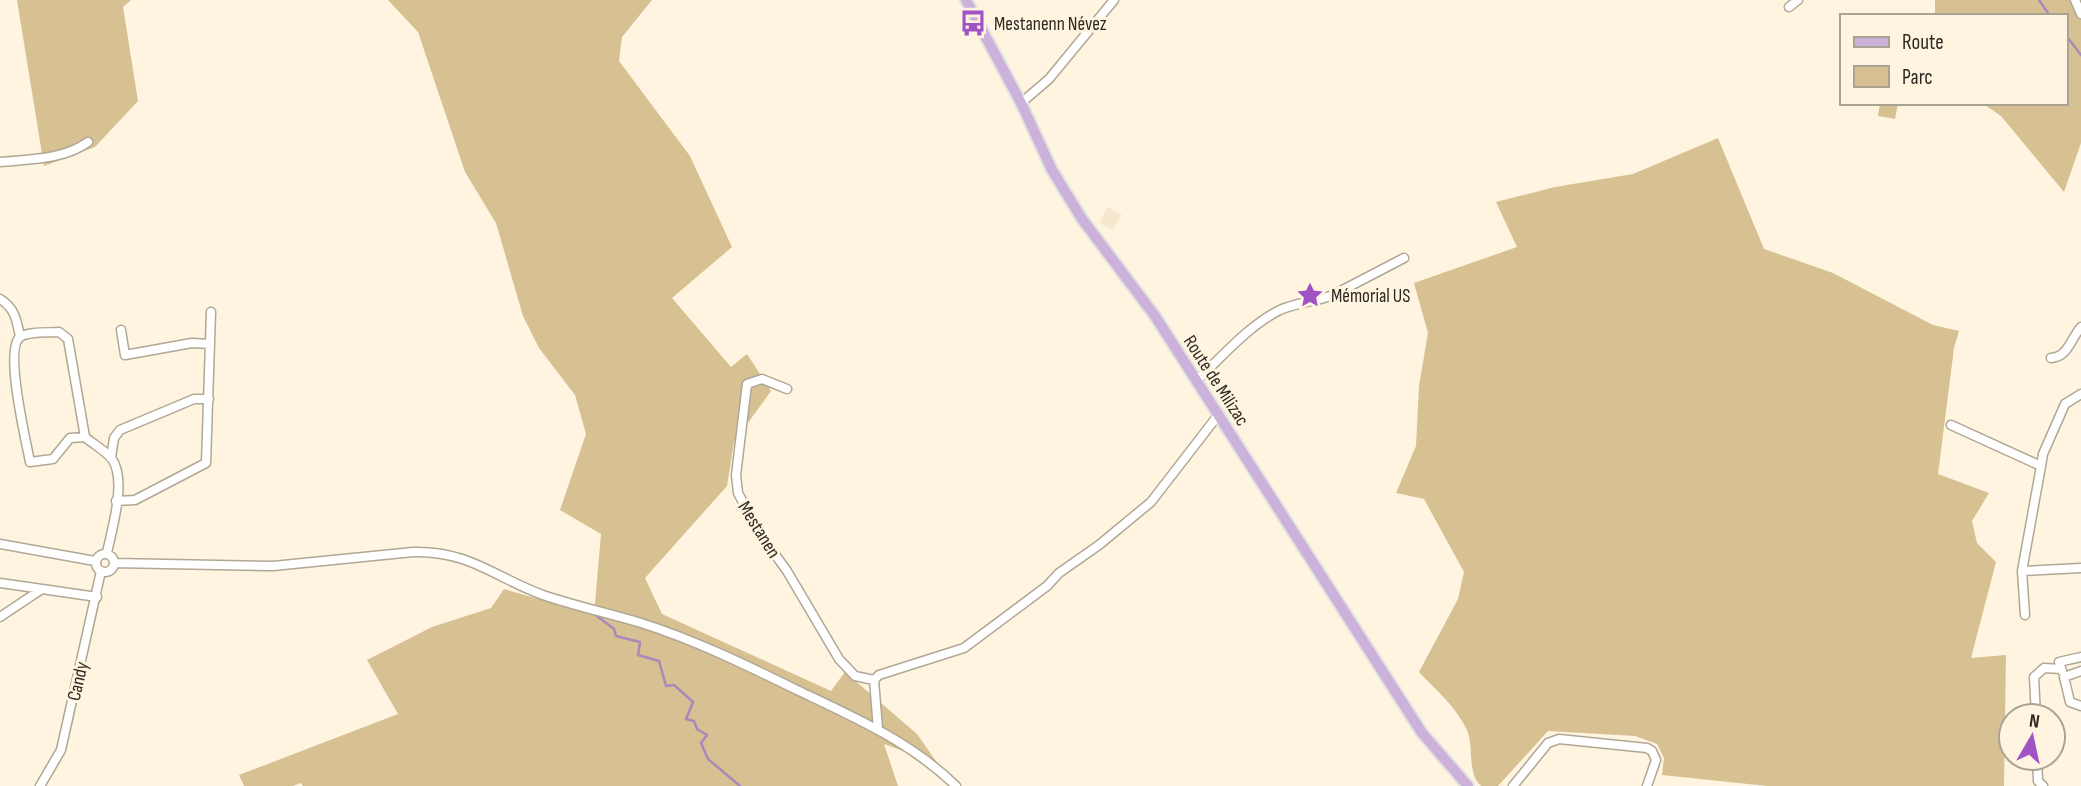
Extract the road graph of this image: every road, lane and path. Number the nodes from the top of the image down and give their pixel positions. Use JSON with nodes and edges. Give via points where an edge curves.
{"nodes":[{"id":1,"x":966,"y":0,"type":"edge"},
{"id":2,"x":1114,"y":0,"type":"edge"},
{"id":3,"x":1798,"y":0,"type":"edge"},
{"id":4,"x":2075,"y":0,"type":"edge"},
{"id":5,"x":1789,"y":6,"type":"dead end"},
{"id":6,"x":2081,"y":14,"type":"edge"},
{"id":7,"x":1021,"y":103,"type":"junction"},
{"id":8,"x":88,"y":142,"type":"dead end"},
{"id":9,"x":0,"y":162,"type":"edge"},
{"id":10,"x":1404,"y":258,"type":"dead end"},
{"id":11,"x":0,"y":299,"type":"edge"},
{"id":12,"x":211,"y":312,"type":"dead end"},
{"id":13,"x":2081,"y":327,"type":"edge"},
{"id":14,"x":121,"y":330,"type":"dead end"},
{"id":15,"x":20,"y":337,"type":"junction"},
{"id":16,"x":210,"y":344,"type":"junction"},
{"id":17,"x":2051,"y":358,"type":"dead end"},
{"id":18,"x":1197,"y":380,"type":"junction"},
{"id":19,"x":787,"y":389,"type":"dead end"},
{"id":20,"x":2081,"y":394,"type":"edge"},
{"id":21,"x":209,"y":399,"type":"junction"},
{"id":22,"x":1219,"y":414,"type":"junction"},
{"id":23,"x":1951,"y":425,"type":"dead end"},
{"id":24,"x":85,"y":437,"type":"junction"},
{"id":25,"x":111,"y":458,"type":"junction"},
{"id":26,"x":2041,"y":466,"type":"junction"},
{"id":27,"x":116,"y":501,"type":"junction"},
{"id":28,"x":0,"y":544,"type":"edge"},
{"id":29,"x":107,"y":553,"type":"junction"},
{"id":30,"x":95,"y":561,"type":"junction"},
{"id":31,"x":114,"y":563,"type":"junction"},
{"id":32,"x":2081,"y":568,"type":"edge"},
{"id":33,"x":2022,"y":571,"type":"junction"},
{"id":34,"x":101,"y":572,"type":"junction"},
{"id":35,"x":0,"y":583,"type":"edge"},
{"id":36,"x":43,"y":589,"type":"junction"},
{"id":37,"x":97,"y":597,"type":"junction"},
{"id":38,"x":2025,"y":615,"type":"dead end"},
{"id":39,"x":0,"y":617,"type":"edge"},
{"id":40,"x":2081,"y":657,"type":"edge"},
{"id":41,"x":2081,"y":671,"type":"edge"},
{"id":42,"x":2063,"y":673,"type":"junction"},
{"id":43,"x":874,"y":680,"type":"junction"},
{"id":44,"x":2035,"y":702,"type":"edge"},
{"id":45,"x":2081,"y":705,"type":"edge"},
{"id":46,"x":878,"y":729,"type":"junction"},
{"id":47,"x":1453,"y":771,"type":"junction"},
{"id":48,"x":45,"y":784,"type":"edge"},
{"id":49,"x":956,"y":786,"type":"edge"},
{"id":50,"x":1461,"y":786,"type":"edge"},
{"id":51,"x":1468,"y":786,"type":"edge"},
{"id":52,"x":1513,"y":786,"type":"edge"},
{"id":53,"x":1647,"y":786,"type":"edge"}],
"edges":[{"from":1,"to":7,"type":"main road","name":"Route de Milizac"},
{"from":2,"to":7,"type":"street","via":[[1049,79]]},
{"from":3,"to":5,"type":"street"},
{"from":4,"to":6,"type":"street"},
{"from":7,"to":18,"type":"main road","name":"Route de Milizac","via":[[1052,170],[1082,219]]},
{"from":8,"to":9,"type":"street","via":[[53,157]]},
{"from":10,"to":18,"type":"street","via":[[1333,295],[1279,310]]},
{"from":11,"to":15,"type":"street","via":[[17,319]]},
{"from":12,"to":16,"type":"street"},
{"from":13,"to":17,"type":"street","via":[[2066,354]]},
{"from":14,"to":16,"type":"street","via":[[125,355],[192,342]]},
{"from":15,"to":24,"type":"street","via":[[59,332],[68,339]]},
{"from":15,"to":24,"type":"street","via":[[14,348],[14,366],[30,462],[53,459],[70,438]]},
{"from":16,"to":21,"type":"street"},
{"from":18,"to":22,"type":"main road","name":"Route de Milizac"},
{"from":19,"to":43,"type":"street","name":"Mestanen","via":[[762,379],[747,384],[738,493],[839,659],[855,676]]},
{"from":20,"to":26,"type":"street","via":[[2065,404]]},
{"from":21,"to":25,"type":"street","via":[[194,399],[120,430]]},
{"from":21,"to":27,"type":"street","via":[[206,463],[135,500]]},
{"from":22,"to":43,"type":"street","via":[[1151,502],[1047,586],[964,648],[879,674]]},
{"from":22,"to":47,"type":"main road","name":"Route de Milizac","via":[[1422,733]]},
{"from":23,"to":26,"type":"street"},
{"from":24,"to":25,"type":"street"},
{"from":25,"to":27,"type":"street","via":[[118,473]]},
{"from":26,"to":33,"type":"street"},
{"from":27,"to":29,"type":"street"},
{"from":28,"to":30,"type":"street"},
{"from":29,"to":30,"type":"street"},
{"from":29,"to":31,"type":"street"},
{"from":30,"to":34,"type":"street"},
{"from":31,"to":34,"type":"street"},
{"from":31,"to":46,"type":"street","via":[[273,566],[413,552],[451,554],[540,593],[642,623],[723,654]]},
{"from":32,"to":33,"type":"street"},
{"from":33,"to":38,"type":"street"},
{"from":34,"to":37,"type":"street","name":"Candy"},
{"from":35,"to":36,"type":"street"},
{"from":36,"to":37,"type":"street"},
{"from":36,"to":39,"type":"street"},
{"from":37,"to":48,"type":"street","name":"Candy","via":[[61,750]]},
{"from":40,"to":42,"type":"street","via":[[2059,662]]},
{"from":41,"to":42,"type":"street"},
{"from":42,"to":44,"type":"street","via":[[2044,668],[2034,677]]},
{"from":42,"to":45,"type":"street","via":[[2070,702]]},
{"from":43,"to":46,"type":"street"},
{"from":46,"to":49,"type":"street","via":[[936,766]]},
{"from":47,"to":50,"type":"main road","name":"Route de Milizac"},
{"from":47,"to":51,"type":"main road","name":"Route de Milizac"},
{"from":52,"to":53,"type":"street","via":[[1548,743],[1559,739],[1647,748],[1656,760]]}]}
